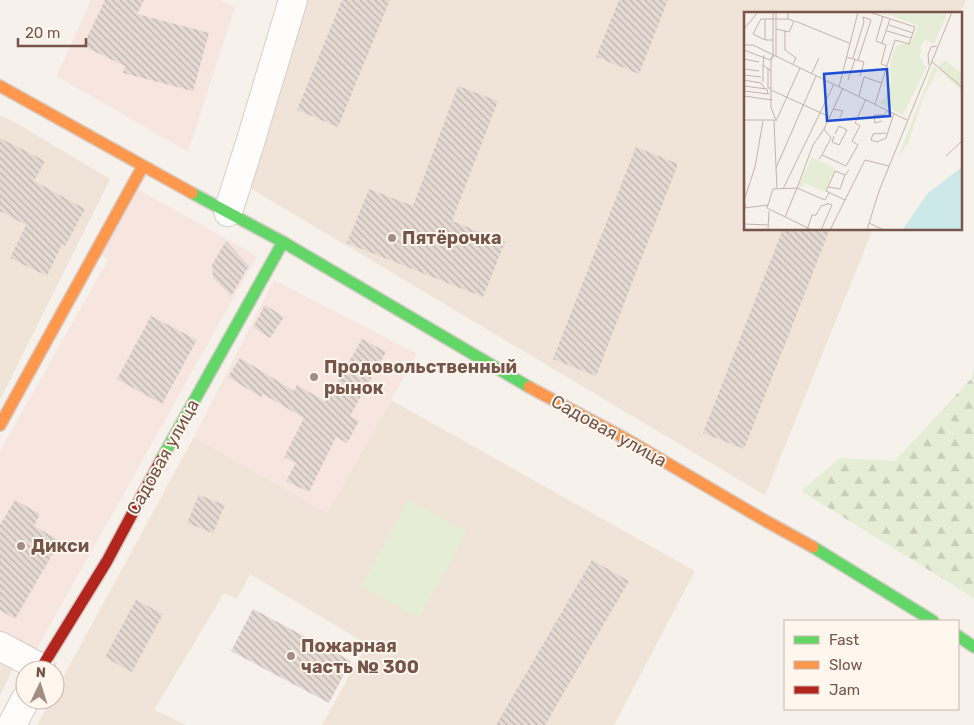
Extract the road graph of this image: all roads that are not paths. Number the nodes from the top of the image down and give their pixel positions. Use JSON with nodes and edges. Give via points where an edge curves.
{"nodes":[{"id":1,"x":293,"y":0,"type":"edge"},
{"id":2,"x":0,"y":86,"type":"edge"},
{"id":3,"x":143,"y":166,"type":"junction"},
{"id":4,"x":228,"y":212,"type":"junction"},
{"id":5,"x":283,"y":242,"type":"junction"},
{"id":6,"x":0,"y":425,"type":"edge"},
{"id":7,"x":931,"y":620,"type":"edge"},
{"id":8,"x":959,"y":637,"type":"edge"},
{"id":9,"x":0,"y":646,"type":"edge"},
{"id":10,"x":974,"y":646,"type":"edge"},
{"id":11,"x":25,"y":660,"type":"edge"},
{"id":12,"x":46,"y":660,"type":"edge"},
{"id":13,"x":20,"y":710,"type":"edge"},
{"id":14,"x":12,"y":725,"type":"edge"}],
"edges":[{"from":1,"to":4,"type":"street"},
{"from":2,"to":3,"type":"street","name":"Садовая улица"},
{"from":3,"to":4,"type":"street","name":"Садовая улица"},
{"from":3,"to":6,"type":"street"},
{"from":4,"to":5,"type":"street","name":"Садовая улица"},
{"from":5,"to":7,"type":"street","name":"Садовая улица","via":[[514,379],[626,439],[816,549]]},
{"from":5,"to":12,"type":"street","name":"Садовая улица","via":[[107,561]]},
{"from":8,"to":10,"type":"street"},
{"from":9,"to":11,"type":"street"},
{"from":13,"to":14,"type":"street"}]}
